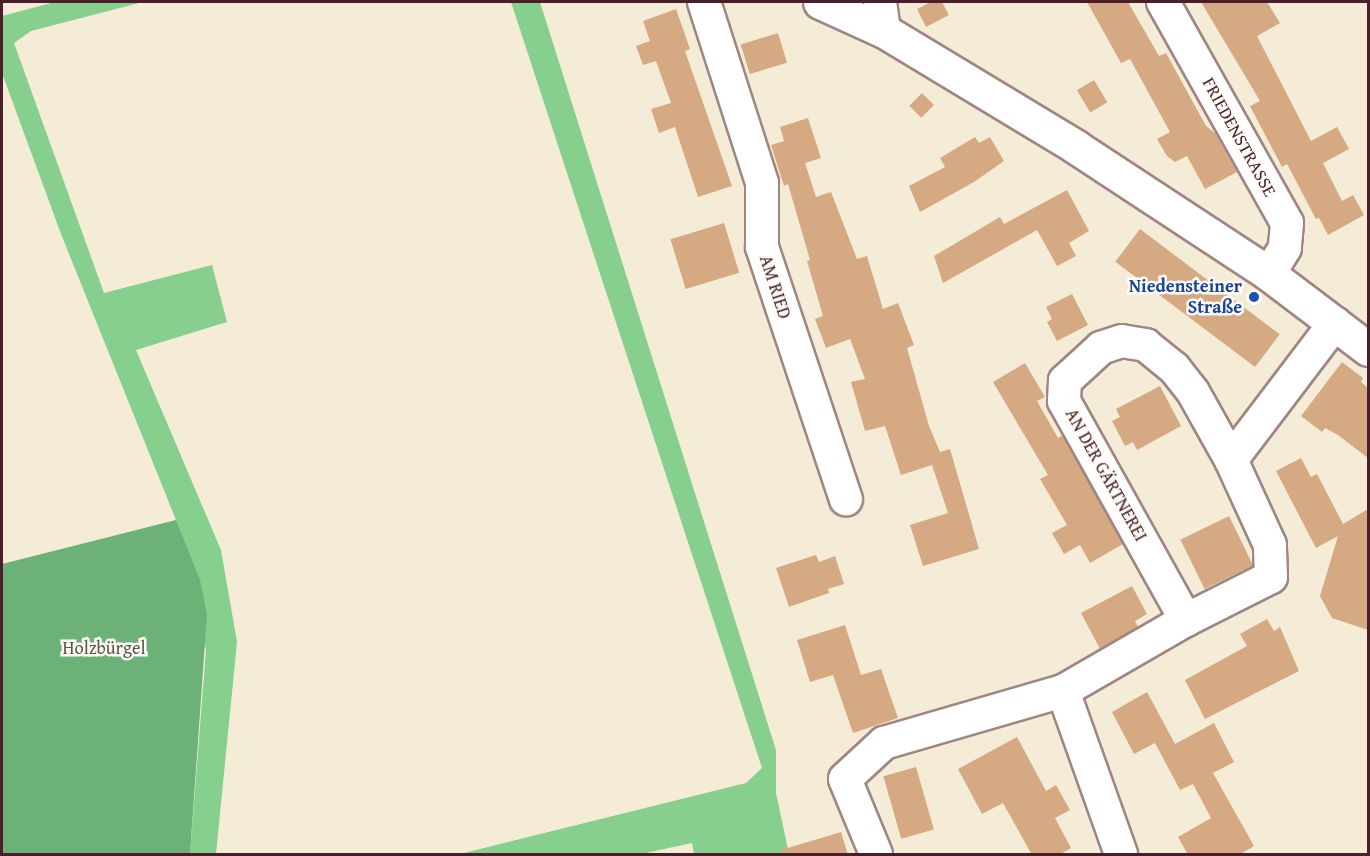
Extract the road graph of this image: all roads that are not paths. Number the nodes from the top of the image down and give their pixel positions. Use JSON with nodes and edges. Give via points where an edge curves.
{"nodes":[{"id":1,"x":704,"y":2,"type":"edge"},
{"id":2,"x":820,"y":2,"type":"edge"},
{"id":3,"x":1163,"y":2,"type":"edge"},
{"id":4,"x":882,"y":16,"type":"edge"},
{"id":5,"x":1269,"y":274,"type":"junction"},
{"id":6,"x":1335,"y":323,"type":"junction"},
{"id":7,"x":1368,"y":349,"type":"edge"},
{"id":8,"x":1231,"y":460,"type":"junction"},
{"id":9,"x":846,"y":499,"type":"dead end"},
{"id":10,"x":1186,"y":620,"type":"junction"},
{"id":11,"x":1064,"y":691,"type":"junction"},
{"id":12,"x":876,"y":855,"type":"edge"},
{"id":13,"x":1121,"y":855,"type":"edge"}],
"edges":[{"from":1,"to":9,"type":"street","name":"AM RIED","via":[[762,183],[762,246]]},
{"from":2,"to":4,"type":"main road"},
{"from":3,"to":5,"type":"street","name":"FRIEDENSTRASSE","via":[[1287,223],[1286,248]]},
{"from":4,"to":5,"type":"main road"},
{"from":5,"to":6,"type":"main road"},
{"from":6,"to":7,"type":"main road"},
{"from":6,"to":8,"type":"street"},
{"from":8,"to":10,"type":"street","name":"AN DER GÄRTNEREI","via":[[1270,545],[1271,577]]},
{"from":8,"to":10,"type":"street","name":"AN DER GÄRTNEREI","via":[[1193,392],[1174,368],[1146,345],[1122,341],[1101,348],[1065,381],[1064,401]]},
{"from":10,"to":11,"type":"street","name":"AN DER GÄRTNEREI"},
{"from":11,"to":12,"type":"street","name":"AN DER GÄRTNEREI","via":[[884,743],[845,779]]},
{"from":11,"to":13,"type":"street"}]}
